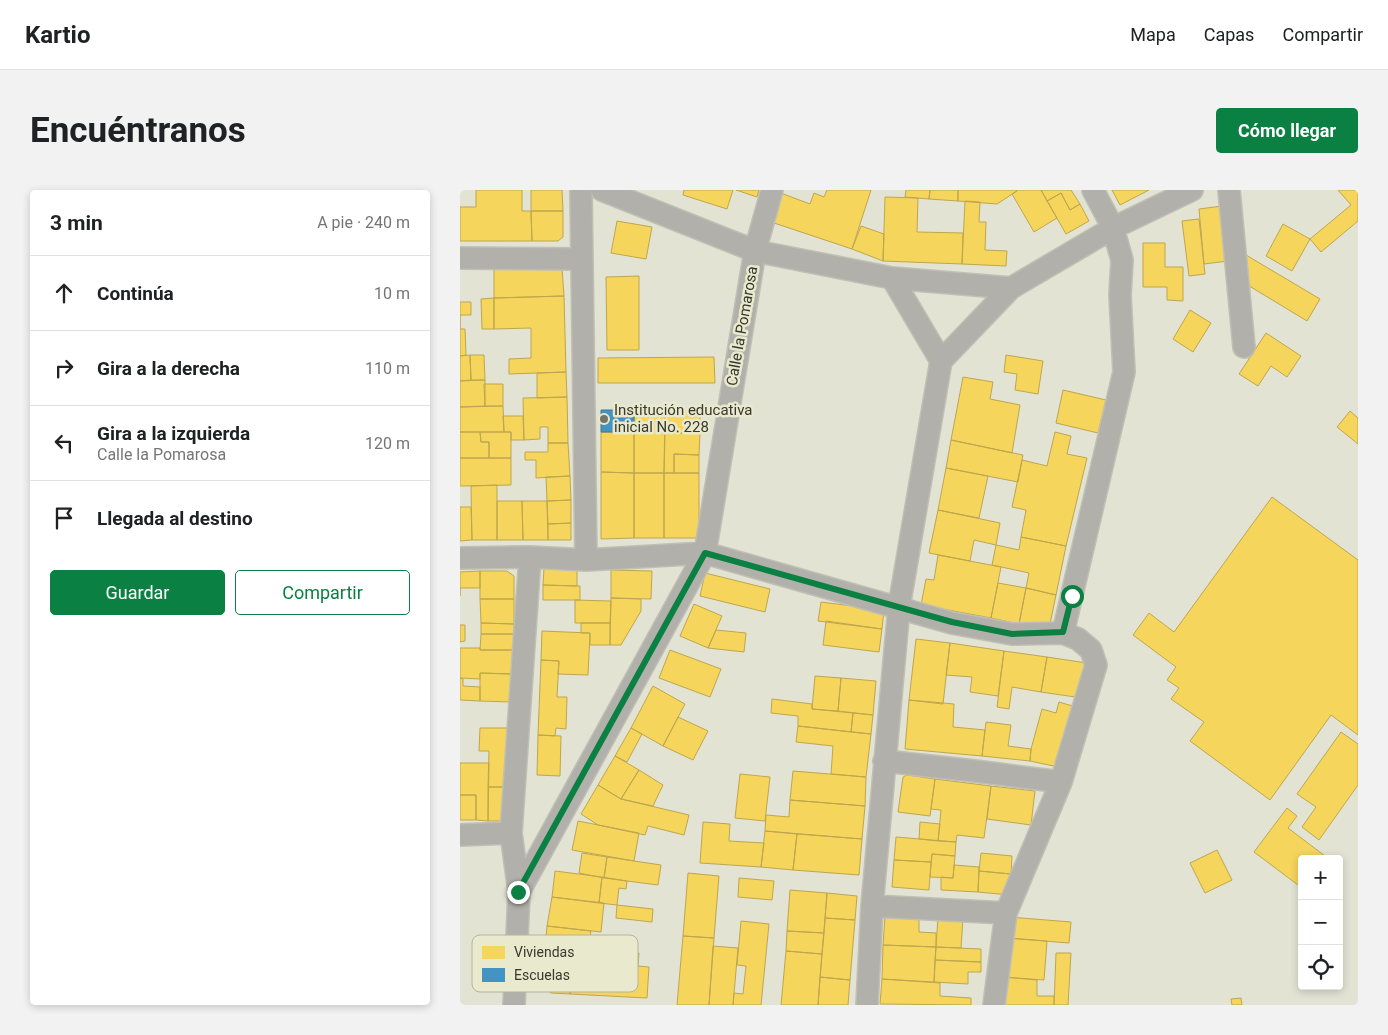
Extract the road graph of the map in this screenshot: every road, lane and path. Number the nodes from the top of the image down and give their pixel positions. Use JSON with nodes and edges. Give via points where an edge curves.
{"nodes":[{"id":1,"x":581,"y":190,"type":"edge"},
{"id":2,"x":602,"y":190,"type":"edge"},
{"id":3,"x":772,"y":190,"type":"edge"},
{"id":4,"x":1093,"y":190,"type":"edge"},
{"id":5,"x":1192,"y":190,"type":"edge"},
{"id":6,"x":1229,"y":190,"type":"edge"},
{"id":7,"x":1113,"y":228,"type":"junction"},
{"id":8,"x":755,"y":250,"type":"junction"},
{"id":9,"x":460,"y":258,"type":"edge"},
{"id":10,"x":582,"y":260,"type":"junction"},
{"id":11,"x":892,"y":278,"type":"junction"},
{"id":12,"x":1011,"y":288,"type":"junction"},
{"id":13,"x":1244,"y":347,"type":"dead end"},
{"id":14,"x":941,"y":361,"type":"junction"},
{"id":15,"x":705,"y":553,"type":"junction"},
{"id":16,"x":530,"y":557,"type":"junction"},
{"id":17,"x":460,"y":558,"type":"edge"},
{"id":18,"x":586,"y":560,"type":"junction"},
{"id":19,"x":899,"y":607,"type":"junction"},
{"id":20,"x":1063,"y":632,"type":"junction"},
{"id":21,"x":884,"y":761,"type":"junction"},
{"id":22,"x":1061,"y":782,"type":"junction"},
{"id":23,"x":511,"y":833,"type":"junction"},
{"id":24,"x":460,"y":834,"type":"edge"},
{"id":25,"x":518,"y":892,"type":"junction"},
{"id":26,"x":872,"y":906,"type":"junction"},
{"id":27,"x":1006,"y":913,"type":"junction"},
{"id":28,"x":516,"y":935,"type":"edge"},
{"id":29,"x":514,"y":992,"type":"edge"},
{"id":30,"x":514,"y":1005,"type":"edge"},
{"id":31,"x":867,"y":1005,"type":"edge"},
{"id":32,"x":994,"y":1005,"type":"edge"}],
"edges":[{"from":1,"to":10,"type":"street"},
{"from":2,"to":8,"type":"street"},
{"from":3,"to":8,"type":"street","name":"Calle la Pomarosa"},
{"from":4,"to":7,"type":"street"},
{"from":5,"to":7,"type":"street"},
{"from":6,"to":13,"type":"street"},
{"from":7,"to":12,"type":"street"},
{"from":7,"to":20,"type":"street","via":[[1122,260],[1120,295],[1124,372]]},
{"from":8,"to":11,"type":"street"},
{"from":8,"to":15,"type":"street","name":"Calle la Pomarosa"},
{"from":9,"to":10,"type":"street"},
{"from":10,"to":18,"type":"street"},
{"from":11,"to":12,"type":"street"},
{"from":11,"to":14,"type":"street"},
{"from":12,"to":14,"type":"street"},
{"from":14,"to":19,"type":"street"},
{"from":15,"to":18,"type":"street"},
{"from":15,"to":19,"type":"street"},
{"from":15,"to":25,"type":"street","name":"Calle la Pomarosa"},
{"from":16,"to":17,"type":"street"},
{"from":16,"to":18,"type":"street"},
{"from":16,"to":23,"type":"street"},
{"from":19,"to":20,"type":"street","via":[[1012,634]]},
{"from":19,"to":21,"type":"street"},
{"from":20,"to":22,"type":"street","via":[[1090,650],[1096,665]]},
{"from":21,"to":22,"type":"street"},
{"from":21,"to":26,"type":"street"},
{"from":22,"to":27,"type":"street"},
{"from":23,"to":24,"type":"street"},
{"from":23,"to":25,"type":"street"},
{"from":25,"to":28,"type":"street"},
{"from":26,"to":27,"type":"street"},
{"from":26,"to":31,"type":"street"},
{"from":27,"to":32,"type":"street"},
{"from":29,"to":30,"type":"street"}]}
